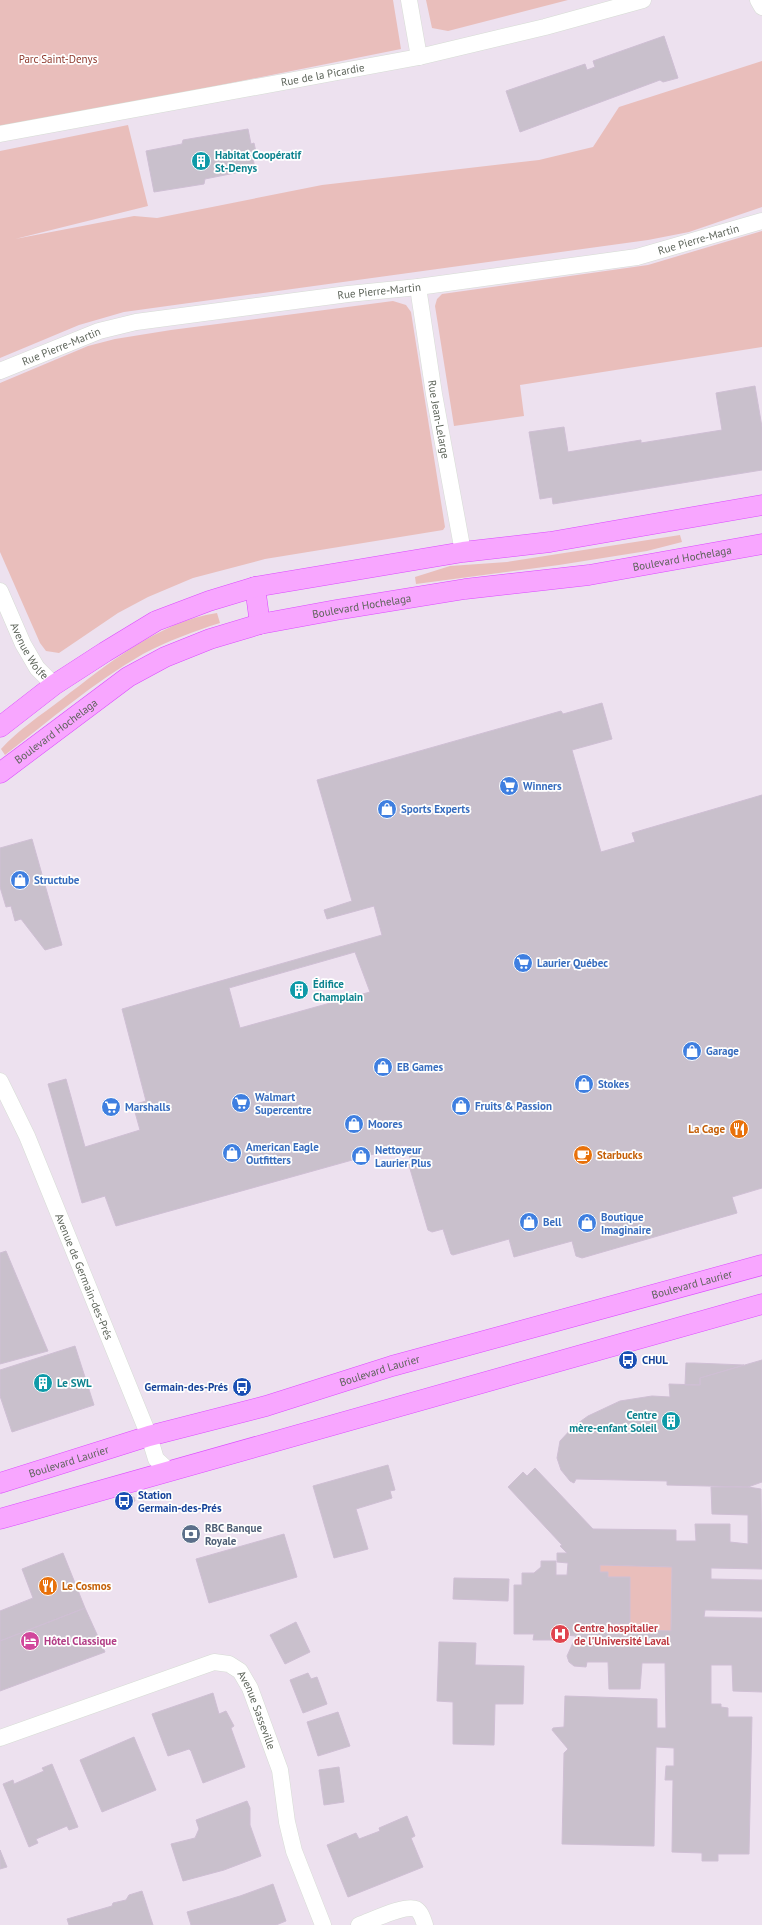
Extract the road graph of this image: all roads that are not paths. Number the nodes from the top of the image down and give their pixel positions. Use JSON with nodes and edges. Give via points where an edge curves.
{"nodes":[{"id":1,"x":409,"y":0,"type":"edge"},
{"id":2,"x":643,"y":0,"type":"edge"},
{"id":3,"x":758,"y":0,"type":"edge"},
{"id":4,"x":762,"y":7,"type":"edge"},
{"id":5,"x":419,"y":57,"type":"junction"},
{"id":6,"x":0,"y":134,"type":"edge"},
{"id":7,"x":762,"y":221,"type":"edge"},
{"id":8,"x":418,"y":287,"type":"junction"},
{"id":9,"x":0,"y":372,"type":"edge"},
{"id":10,"x":762,"y":505,"type":"edge"},
{"id":11,"x":762,"y":544,"type":"edge"},
{"id":12,"x":463,"y":552,"type":"junction"},
{"id":13,"x":255,"y":587,"type":"junction"},
{"id":14,"x":0,"y":591,"type":"edge"},
{"id":15,"x":260,"y":624,"type":"junction"},
{"id":16,"x":54,"y":686,"type":"junction"},
{"id":17,"x":0,"y":727,"type":"edge"},
{"id":18,"x":0,"y":773,"type":"edge"},
{"id":19,"x":0,"y":1081,"type":"edge"},
{"id":20,"x":762,"y":1265,"type":"edge"},
{"id":21,"x":762,"y":1304,"type":"edge"},
{"id":22,"x":149,"y":1436,"type":"junction"},
{"id":23,"x":169,"y":1471,"type":"junction"},
{"id":24,"x":0,"y":1483,"type":"edge"},
{"id":25,"x":0,"y":1519,"type":"edge"},
{"id":26,"x":0,"y":1738,"type":"edge"},
{"id":27,"x":323,"y":1925,"type":"edge"},
{"id":28,"x":359,"y":1925,"type":"edge"},
{"id":29,"x":425,"y":1925,"type":"edge"}],
"edges":[{"from":1,"to":5,"type":"street"},
{"from":2,"to":5,"type":"street","name":"Rue de la Picardie"},
{"from":3,"to":4,"type":"street"},
{"from":5,"to":6,"type":"street","name":"Rue de la Picardie"},
{"from":7,"to":8,"type":"street","name":"Rue Pierre-Martin","via":[[637,257]]},
{"from":8,"to":9,"type":"street","name":"Rue Pierre-Martin","via":[[136,322],[99,331]]},
{"from":8,"to":12,"type":"street","name":"Rue Jean-Lelarge","via":[[434,394]]},
{"from":10,"to":12,"type":"main road","via":[[550,542]]},
{"from":11,"to":15,"type":"main road","name":"Boulevard Hochelaga","via":[[589,575],[464,589]]},
{"from":12,"to":13,"type":"main road"},
{"from":13,"to":15,"type":"main road"},
{"from":13,"to":16,"type":"main road","via":[[156,621]]},
{"from":14,"to":16,"type":"street","name":"Avenue Wolfe","via":[[22,644],[37,668]]},
{"from":15,"to":18,"type":"main road","name":"Boulevard Hochelaga","via":[[210,638],[165,657],[128,677]]},
{"from":16,"to":17,"type":"main road"},
{"from":19,"to":22,"type":"street","name":"Avenue de Germain-des-Prés","via":[[27,1136]]},
{"from":20,"to":22,"type":"main road","name":"Boulevard Laurier","via":[[399,1364],[266,1406]]},
{"from":21,"to":23,"type":"main road"},
{"from":22,"to":23,"type":"street","name":"Avenue de Germain-des-Prés","via":[[156,1459]]},
{"from":22,"to":24,"type":"main road","name":"Boulevard Laurier"},
{"from":23,"to":25,"type":"main road"},
{"from":26,"to":27,"type":"street","name":"Avenue Sasseville","via":[[214,1662],[229,1664],[240,1671],[250,1688],[272,1744],[280,1770],[294,1851]]},
{"from":28,"to":29,"type":"street","via":[[407,1908],[416,1909]]}]}
